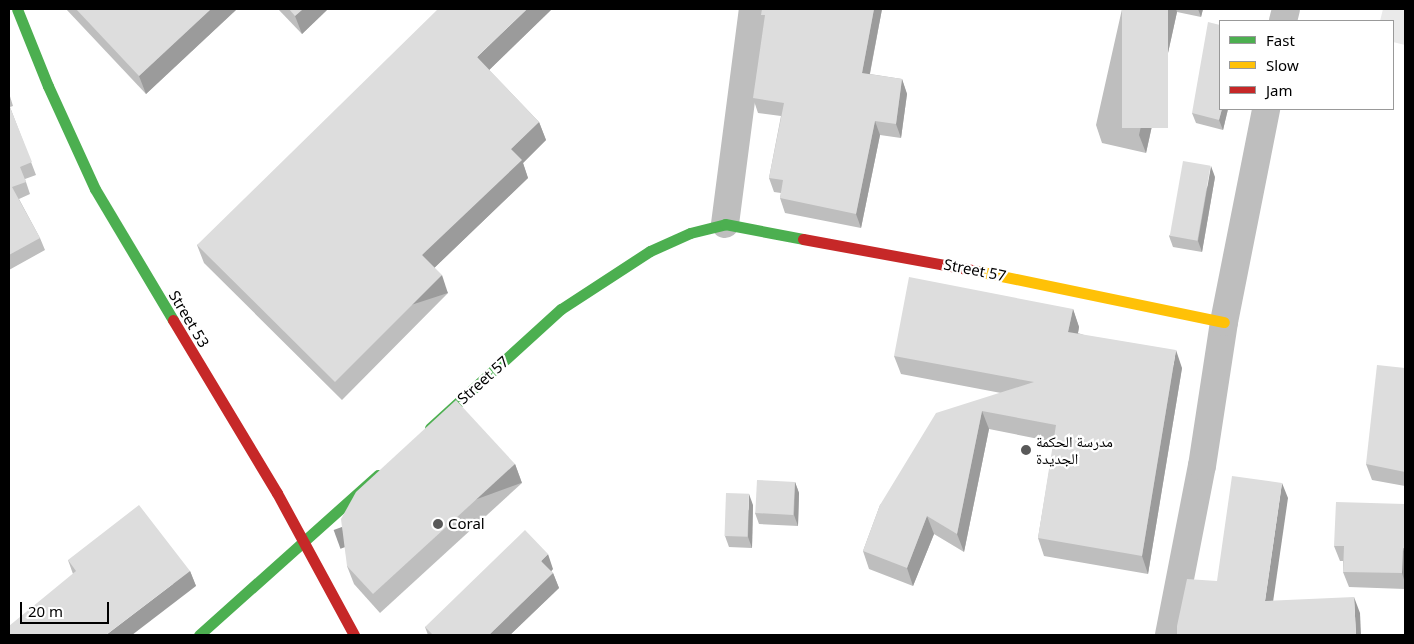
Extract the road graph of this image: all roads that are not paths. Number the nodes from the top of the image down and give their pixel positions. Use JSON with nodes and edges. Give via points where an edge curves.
{"nodes":[{"id":1,"x":17,"y":9,"type":"edge"},
{"id":2,"x":753,"y":9,"type":"edge"},
{"id":3,"x":1266,"y":110,"type":"edge"},
{"id":4,"x":725,"y":224,"type":"junction"},
{"id":5,"x":1224,"y":322,"type":"junction"},
{"id":6,"x":421,"y":436,"type":"edge"},
{"id":7,"x":384,"y":470,"type":"edge"},
{"id":8,"x":303,"y":544,"type":"junction"},
{"id":9,"x":199,"y":635,"type":"edge"},
{"id":10,"x":354,"y":635,"type":"edge"},
{"id":11,"x":1168,"y":635,"type":"edge"}],
"edges":[{"from":1,"to":8,"type":"street","name":"Street 53","via":[[95,189],[277,493]]},
{"from":2,"to":4,"type":"street"},
{"from":3,"to":5,"type":"street"},
{"from":4,"to":5,"type":"street","name":"Street 57","via":[[994,274]]},
{"from":4,"to":6,"type":"street","name":"Street 57","via":[[690,233],[650,251],[561,309]]},
{"from":5,"to":11,"type":"street","via":[[1202,466]]},
{"from":7,"to":8,"type":"street"},
{"from":8,"to":9,"type":"street"},
{"from":8,"to":10,"type":"street","name":"Street 53"}]}
